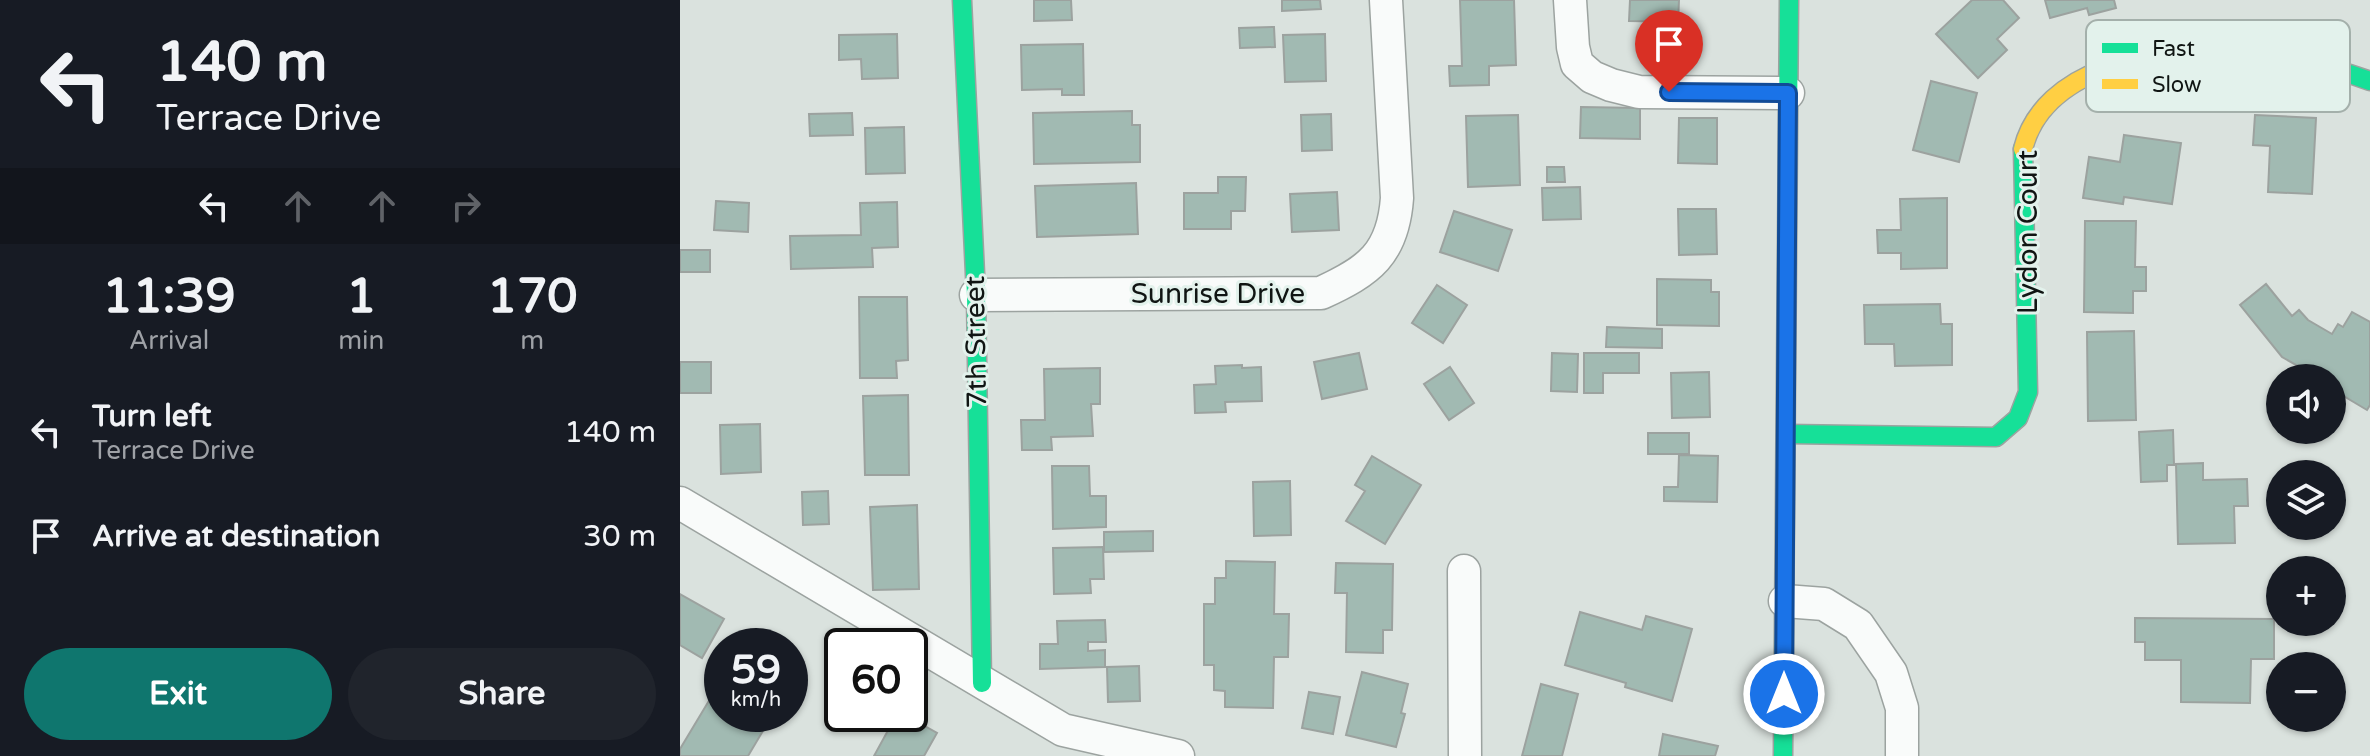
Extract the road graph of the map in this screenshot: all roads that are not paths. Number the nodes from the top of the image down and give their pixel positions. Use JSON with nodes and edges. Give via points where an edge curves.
{"nodes":[{"id":1,"x":962,"y":0,"type":"edge"},
{"id":2,"x":1386,"y":0,"type":"edge"},
{"id":3,"x":1570,"y":0,"type":"edge"},
{"id":4,"x":1789,"y":0,"type":"edge"},
{"id":5,"x":2350,"y":73,"type":"edge"},
{"id":6,"x":2086,"y":76,"type":"edge"},
{"id":7,"x":2370,"y":81,"type":"edge"},
{"id":8,"x":1788,"y":93,"type":"junction"},
{"id":9,"x":976,"y":295,"type":"junction"},
{"id":10,"x":1787,"y":434,"type":"junction"},
{"id":11,"x":680,"y":503,"type":"edge"},
{"id":12,"x":1464,"y":571,"type":"dead end"},
{"id":13,"x":1785,"y":601,"type":"junction"},
{"id":14,"x":982,"y":683,"type":"junction"},
{"id":15,"x":1178,"y":756,"type":"edge"},
{"id":16,"x":1465,"y":756,"type":"edge"},
{"id":17,"x":1783,"y":756,"type":"edge"},
{"id":18,"x":1902,"y":756,"type":"edge"}],
"edges":[{"from":1,"to":9,"type":"street","name":"7th Street"},
{"from":2,"to":9,"type":"street","name":"Sunrise Drive","via":[[1396,221],[1384,250],[1356,277],[1321,293]]},
{"from":3,"to":8,"type":"street","via":[[1577,64],[1592,77],[1639,92]]},
{"from":4,"to":8,"type":"street"},
{"from":5,"to":7,"type":"street","name":"Lydon Court"},
{"from":6,"to":10,"type":"street","name":"Lydon Court","via":[[2045,105],[2023,146],[2028,392],[2018,418],[1996,437]]},
{"from":8,"to":10,"type":"street"},
{"from":9,"to":14,"type":"street","name":"7th Street"},
{"from":10,"to":13,"type":"street"},
{"from":11,"to":14,"type":"street"},
{"from":12,"to":16,"type":"street"},
{"from":13,"to":17,"type":"street"},
{"from":13,"to":18,"type":"street","via":[[1824,604],[1858,625],[1891,673],[1902,708]]},
{"from":14,"to":15,"type":"street","via":[[1063,730]]}]}
